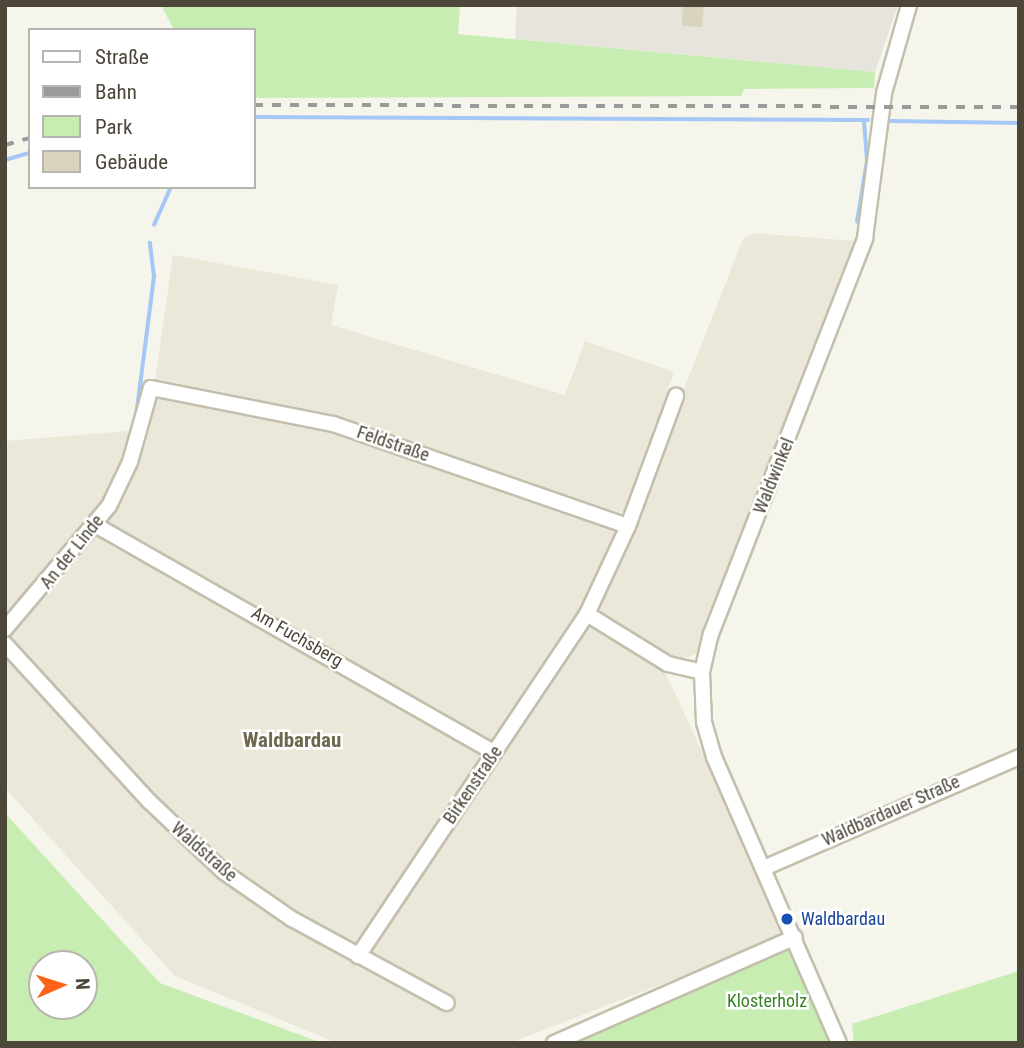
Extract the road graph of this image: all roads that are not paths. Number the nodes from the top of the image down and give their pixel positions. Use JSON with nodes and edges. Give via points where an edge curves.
{"nodes":[{"id":1,"x":909,"y":5,"type":"edge"},
{"id":2,"x":151,"y":388,"type":"joint"},
{"id":3,"x":676,"y":396,"type":"dead end"},
{"id":4,"x":97,"y":526,"type":"junction"},
{"id":5,"x":628,"y":526,"type":"junction"},
{"id":6,"x":587,"y":614,"type":"junction"},
{"id":7,"x":5,"y":629,"type":"edge"},
{"id":8,"x":5,"y":644,"type":"edge"},
{"id":9,"x":702,"y":672,"type":"junction"},
{"id":10,"x":494,"y":752,"type":"junction"},
{"id":11,"x":1019,"y":757,"type":"edge"},
{"id":12,"x":764,"y":868,"type":"junction"},
{"id":13,"x":795,"y":937,"type":"junction"},
{"id":14,"x":358,"y":956,"type":"junction"},
{"id":15,"x":447,"y":1003,"type":"dead end"},
{"id":16,"x":554,"y":1043,"type":"edge"},
{"id":17,"x":839,"y":1043,"type":"edge"}],
"edges":[{"from":1,"to":9,"type":"street","name":"Waldwinkel","via":[[884,93],[865,238],[711,634]]},
{"from":2,"to":4,"type":"street","name":"An der Linde","via":[[130,463]]},
{"from":2,"to":5,"type":"street","name":"Feldstraße","via":[[333,424]]},
{"from":3,"to":5,"type":"street","name":"Birkenstraße"},
{"from":4,"to":7,"type":"street","name":"An der Linde"},
{"from":4,"to":10,"type":"street","name":"Am Fuchsberg"},
{"from":5,"to":6,"type":"street","name":"Birkenstraße"},
{"from":6,"to":9,"type":"street","via":[[668,664]]},
{"from":6,"to":10,"type":"street","name":"Birkenstraße"},
{"from":8,"to":14,"type":"street","name":"Waldstraße","via":[[202,853],[292,919]]},
{"from":9,"to":12,"type":"street","name":"Waldwinkel","via":[[704,722],[714,757]]},
{"from":10,"to":14,"type":"street","name":"Birkenstraße"},
{"from":11,"to":12,"type":"street","name":"Waldbardauer Straße"},
{"from":12,"to":13,"type":"street","name":"Waldwinkel"},
{"from":13,"to":16,"type":"street"},
{"from":13,"to":17,"type":"street","name":"Waldwinkel"},
{"from":14,"to":15,"type":"street","name":"Waldstraße"}]}
